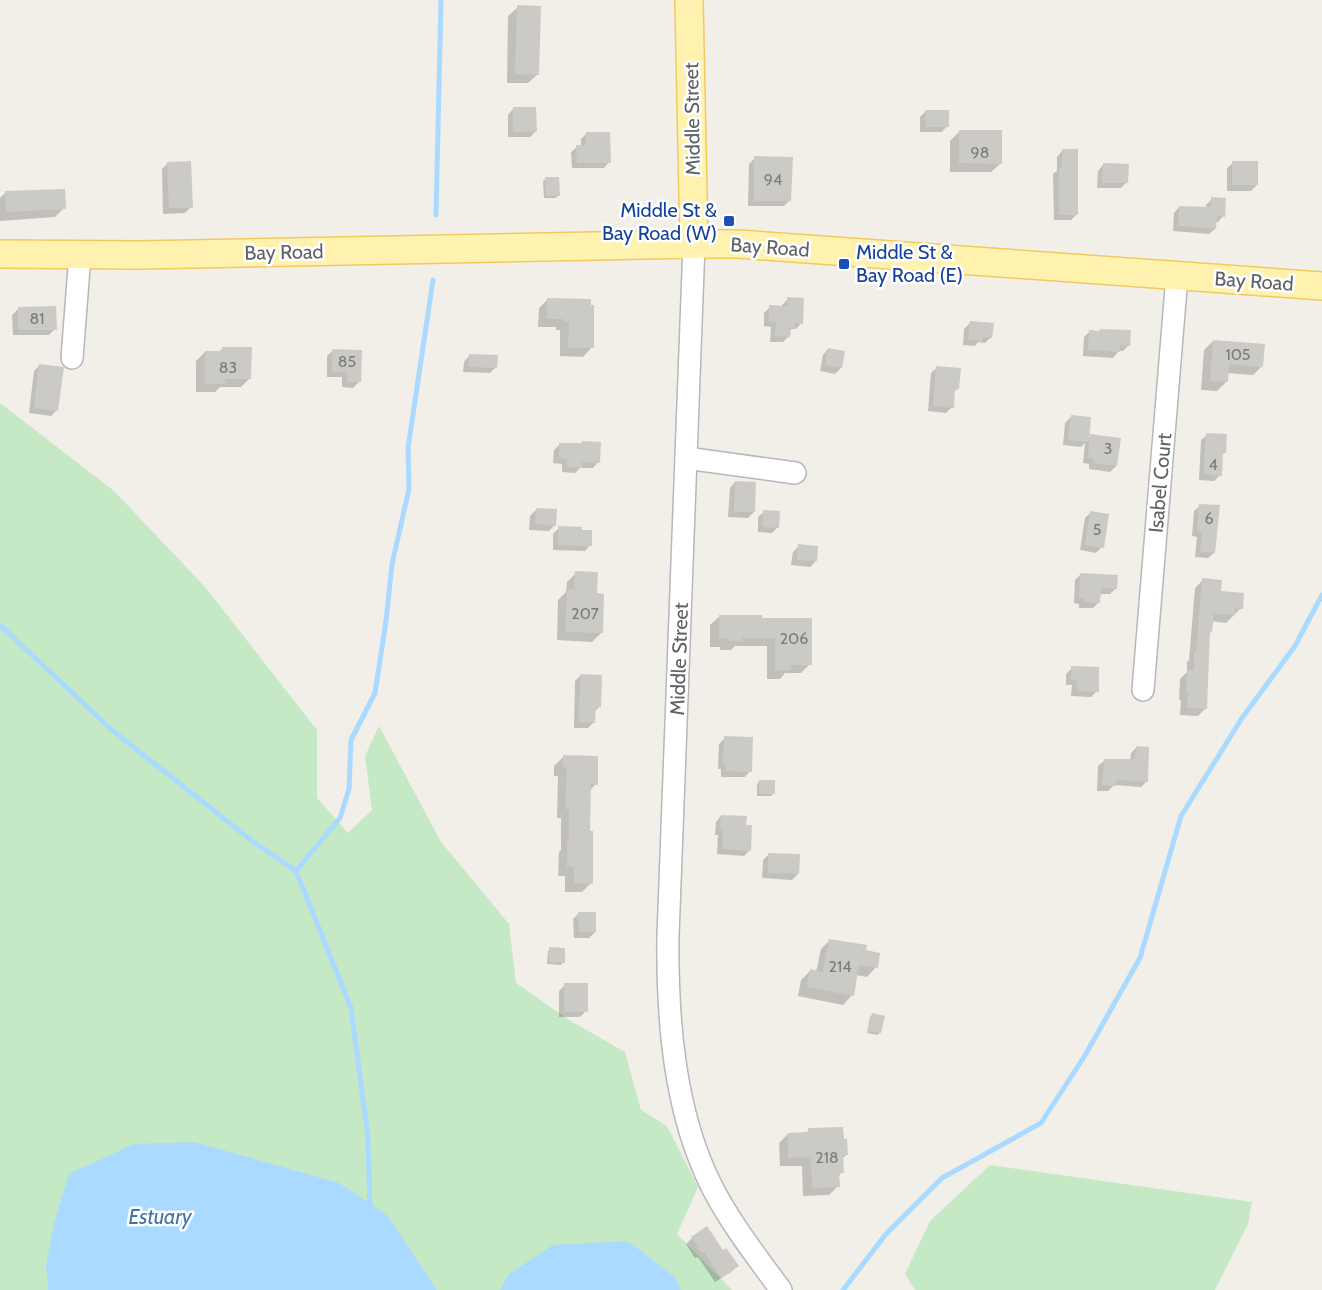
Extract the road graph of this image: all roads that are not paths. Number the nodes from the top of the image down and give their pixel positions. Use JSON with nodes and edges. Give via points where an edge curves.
{"nodes":[{"id":1,"x":689,"y":0,"type":"edge"},
{"id":2,"x":694,"y":244,"type":"junction"},
{"id":3,"x":0,"y":254,"type":"edge"},
{"id":4,"x":80,"y":255,"type":"junction"},
{"id":5,"x":1177,"y":276,"type":"junction"},
{"id":6,"x":1322,"y":286,"type":"edge"},
{"id":7,"x":72,"y":358,"type":"dead end"},
{"id":8,"x":686,"y":458,"type":"junction"},
{"id":9,"x":795,"y":472,"type":"dead end"},
{"id":10,"x":1143,"y":690,"type":"dead end"},
{"id":11,"x":781,"y":1290,"type":"edge"}],
"edges":[{"from":1,"to":2,"type":"main road","name":"Middle Street"},
{"from":2,"to":4,"type":"main road","name":"Bay Road"},
{"from":2,"to":5,"type":"main road","name":"Bay Road"},
{"from":2,"to":8,"type":"street","name":"Middle Street"},
{"from":3,"to":4,"type":"main road","name":"Bay Road"},
{"from":4,"to":7,"type":"street"},
{"from":5,"to":6,"type":"main road","name":"Bay Road"},
{"from":5,"to":10,"type":"street","name":"Isabel Court"},
{"from":8,"to":9,"type":"street"},
{"from":8,"to":11,"type":"street","name":"Middle Street","via":[[668,936],[673,1048],[692,1136],[704,1169],[734,1224]]}]}
